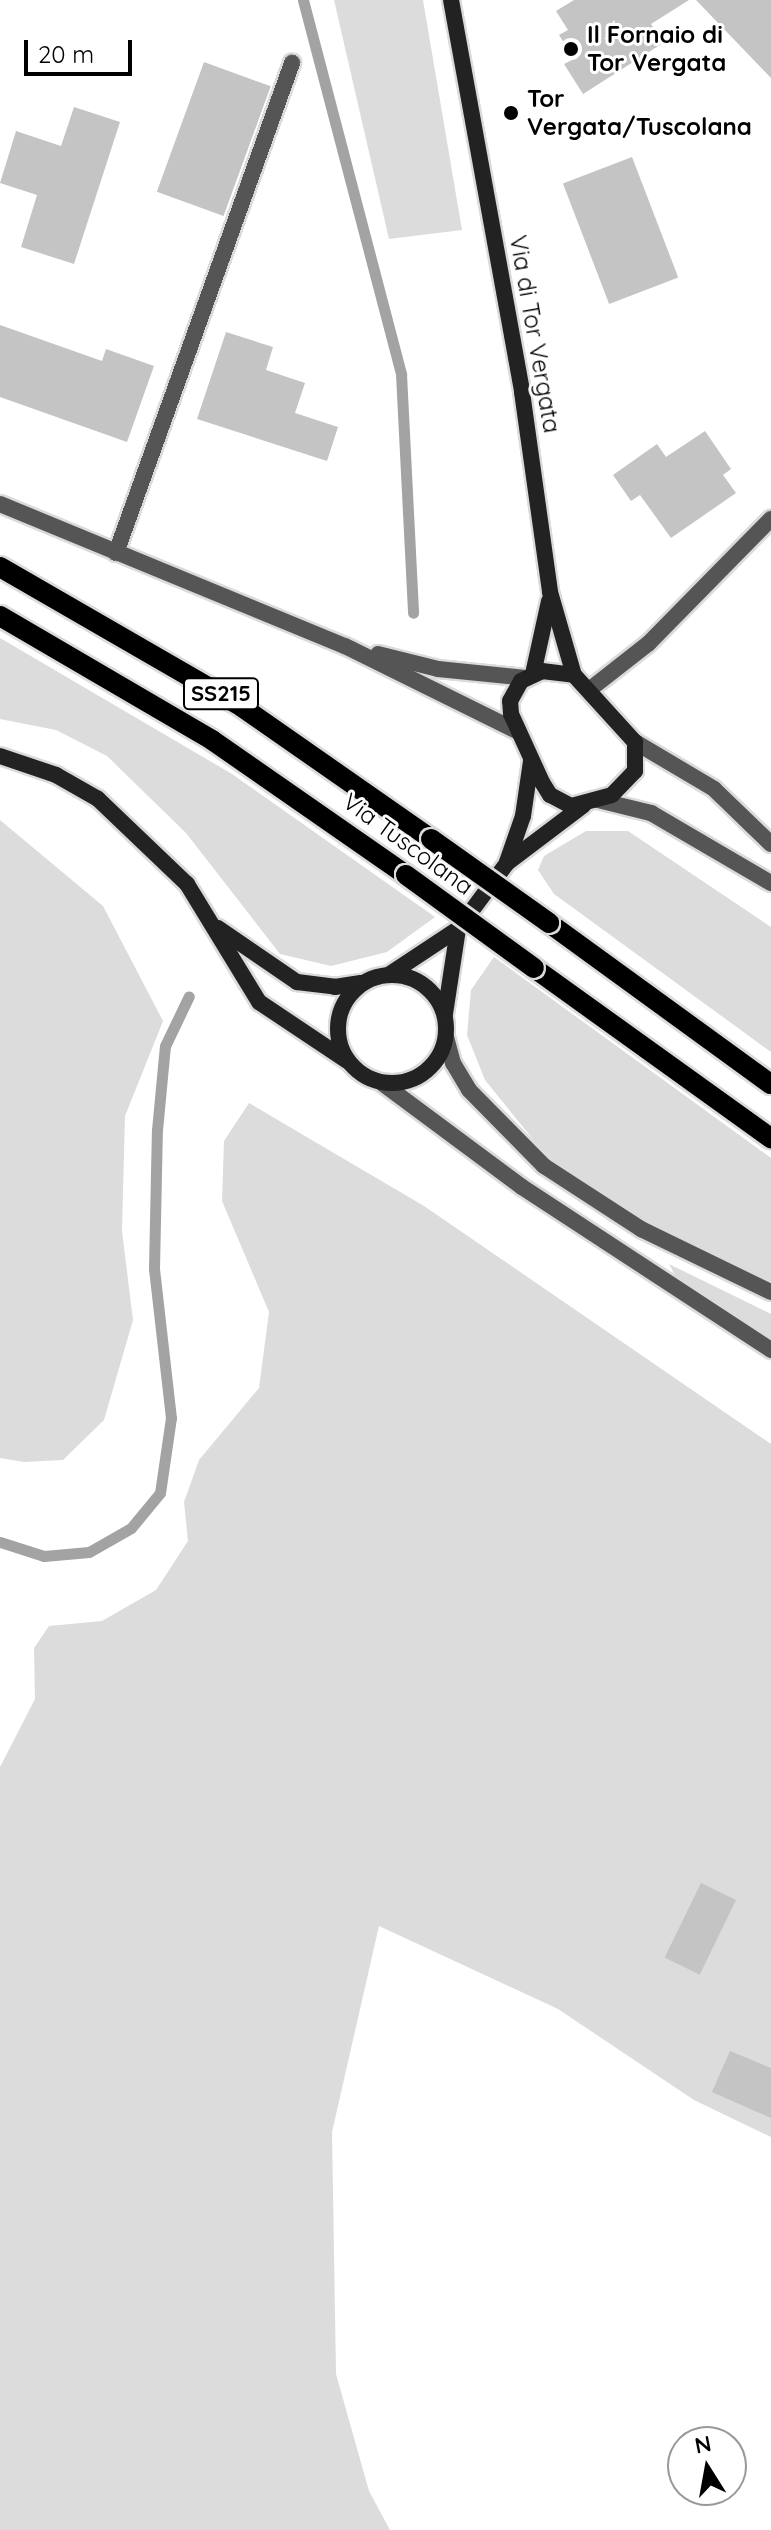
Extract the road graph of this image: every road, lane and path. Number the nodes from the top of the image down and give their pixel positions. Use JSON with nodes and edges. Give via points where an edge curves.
{"nodes":[{"id":1,"x":451,"y":0,"type":"edge"},
{"id":2,"x":292,"y":63,"type":"dead end"},
{"id":3,"x":0,"y":504,"type":"edge"},
{"id":4,"x":771,"y":519,"type":"edge"},
{"id":5,"x":116,"y":553,"type":"junction"},
{"id":6,"x":0,"y":567,"type":"edge"},
{"id":7,"x":550,"y":592,"type":"junction"},
{"id":8,"x":0,"y":616,"type":"edge"},
{"id":9,"x":345,"y":646,"type":"junction"},
{"id":10,"x":574,"y":675,"type":"junction"},
{"id":11,"x":529,"y":676,"type":"junction"},
{"id":12,"x":589,"y":690,"type":"junction"},
{"id":13,"x":519,"y":732,"type":"junction"},
{"id":14,"x":635,"y":742,"type":"junction"},
{"id":15,"x":0,"y":756,"type":"edge"},
{"id":16,"x":531,"y":759,"type":"junction"},
{"id":17,"x":591,"y":803,"type":"junction"},
{"id":18,"x":771,"y":844,"type":"edge"},
{"id":19,"x":507,"y":863,"type":"junction"},
{"id":20,"x":771,"y":883,"type":"edge"},
{"id":21,"x":217,"y":927,"type":"junction"},
{"id":22,"x":458,"y":929,"type":"junction"},
{"id":23,"x":390,"y":974,"type":"junction"},
{"id":24,"x":363,"y":983,"type":"junction"},
{"id":25,"x":445,"y":1015,"type":"junction"},
{"id":26,"x":446,"y":1037,"type":"junction"},
{"id":27,"x":347,"y":1061,"type":"junction"},
{"id":28,"x":382,"y":1083,"type":"junction"},
{"id":29,"x":771,"y":1084,"type":"edge"},
{"id":30,"x":771,"y":1138,"type":"edge"},
{"id":31,"x":771,"y":1292,"type":"edge"},
{"id":32,"x":771,"y":1350,"type":"edge"}],
"edges":[{"from":1,"to":7,"type":"main road","name":"Via di Tor Vergata","via":[[522,392]]},
{"from":2,"to":5,"type":"street"},
{"from":3,"to":5,"type":"street"},
{"from":4,"to":12,"type":"street","via":[[649,643]]},
{"from":5,"to":9,"type":"street"},
{"from":6,"to":29,"type":"main road","name":"Via Tuscolana","number":"SS215","bridge":true,"via":[[270,725]]},
{"from":7,"to":10,"type":"main road","name":"Via di Tor Vergata"},
{"from":7,"to":11,"type":"main road"},
{"from":8,"to":30,"type":"main road","name":"Via Tuscolana","number":"SS215","bridge":true,"via":[[212,740]]},
{"from":9,"to":11,"type":"street","via":[[438,669]]},
{"from":9,"to":13,"type":"street"},
{"from":10,"to":11,"type":"main road","via":[[553,670]]},
{"from":10,"to":12,"type":"main road"},
{"from":11,"to":13,"type":"main road","via":[[510,701]]},
{"from":12,"to":14,"type":"main road"},
{"from":13,"to":16,"type":"main road"},
{"from":14,"to":17,"type":"main road","via":[[638,756],[630,778]]},
{"from":14,"to":18,"type":"street","via":[[714,789]]},
{"from":15,"to":21,"type":"main road","via":[[56,775],[98,799],[170,865]]},
{"from":16,"to":17,"type":"main road","via":[[550,795],[571,806]]},
{"from":16,"to":19,"type":"main road","via":[[523,816]]},
{"from":17,"to":19,"type":"main road"},
{"from":17,"to":20,"type":"street","via":[[668,821]]},
{"from":19,"to":22,"type":"main road"},
{"from":21,"to":24,"type":"main road","via":[[297,982],[335,987]]},
{"from":21,"to":27,"type":"main road","via":[[259,1002]]},
{"from":22,"to":23,"type":"main road"},
{"from":22,"to":25,"type":"main road"},
{"from":23,"to":24,"type":"main road"},
{"from":23,"to":25,"type":"main road","via":[[430,990]]},
{"from":24,"to":27,"type":"main road","via":[[343,1004],[338,1019]]},
{"from":25,"to":26,"type":"main road"},
{"from":26,"to":28,"type":"main road","via":[[430,1068],[413,1079]]},
{"from":26,"to":31,"type":"street","via":[[469,1090],[544,1166],[641,1229]]},
{"from":27,"to":28,"type":"main road"},
{"from":28,"to":32,"type":"street","via":[[522,1187]]}]}
